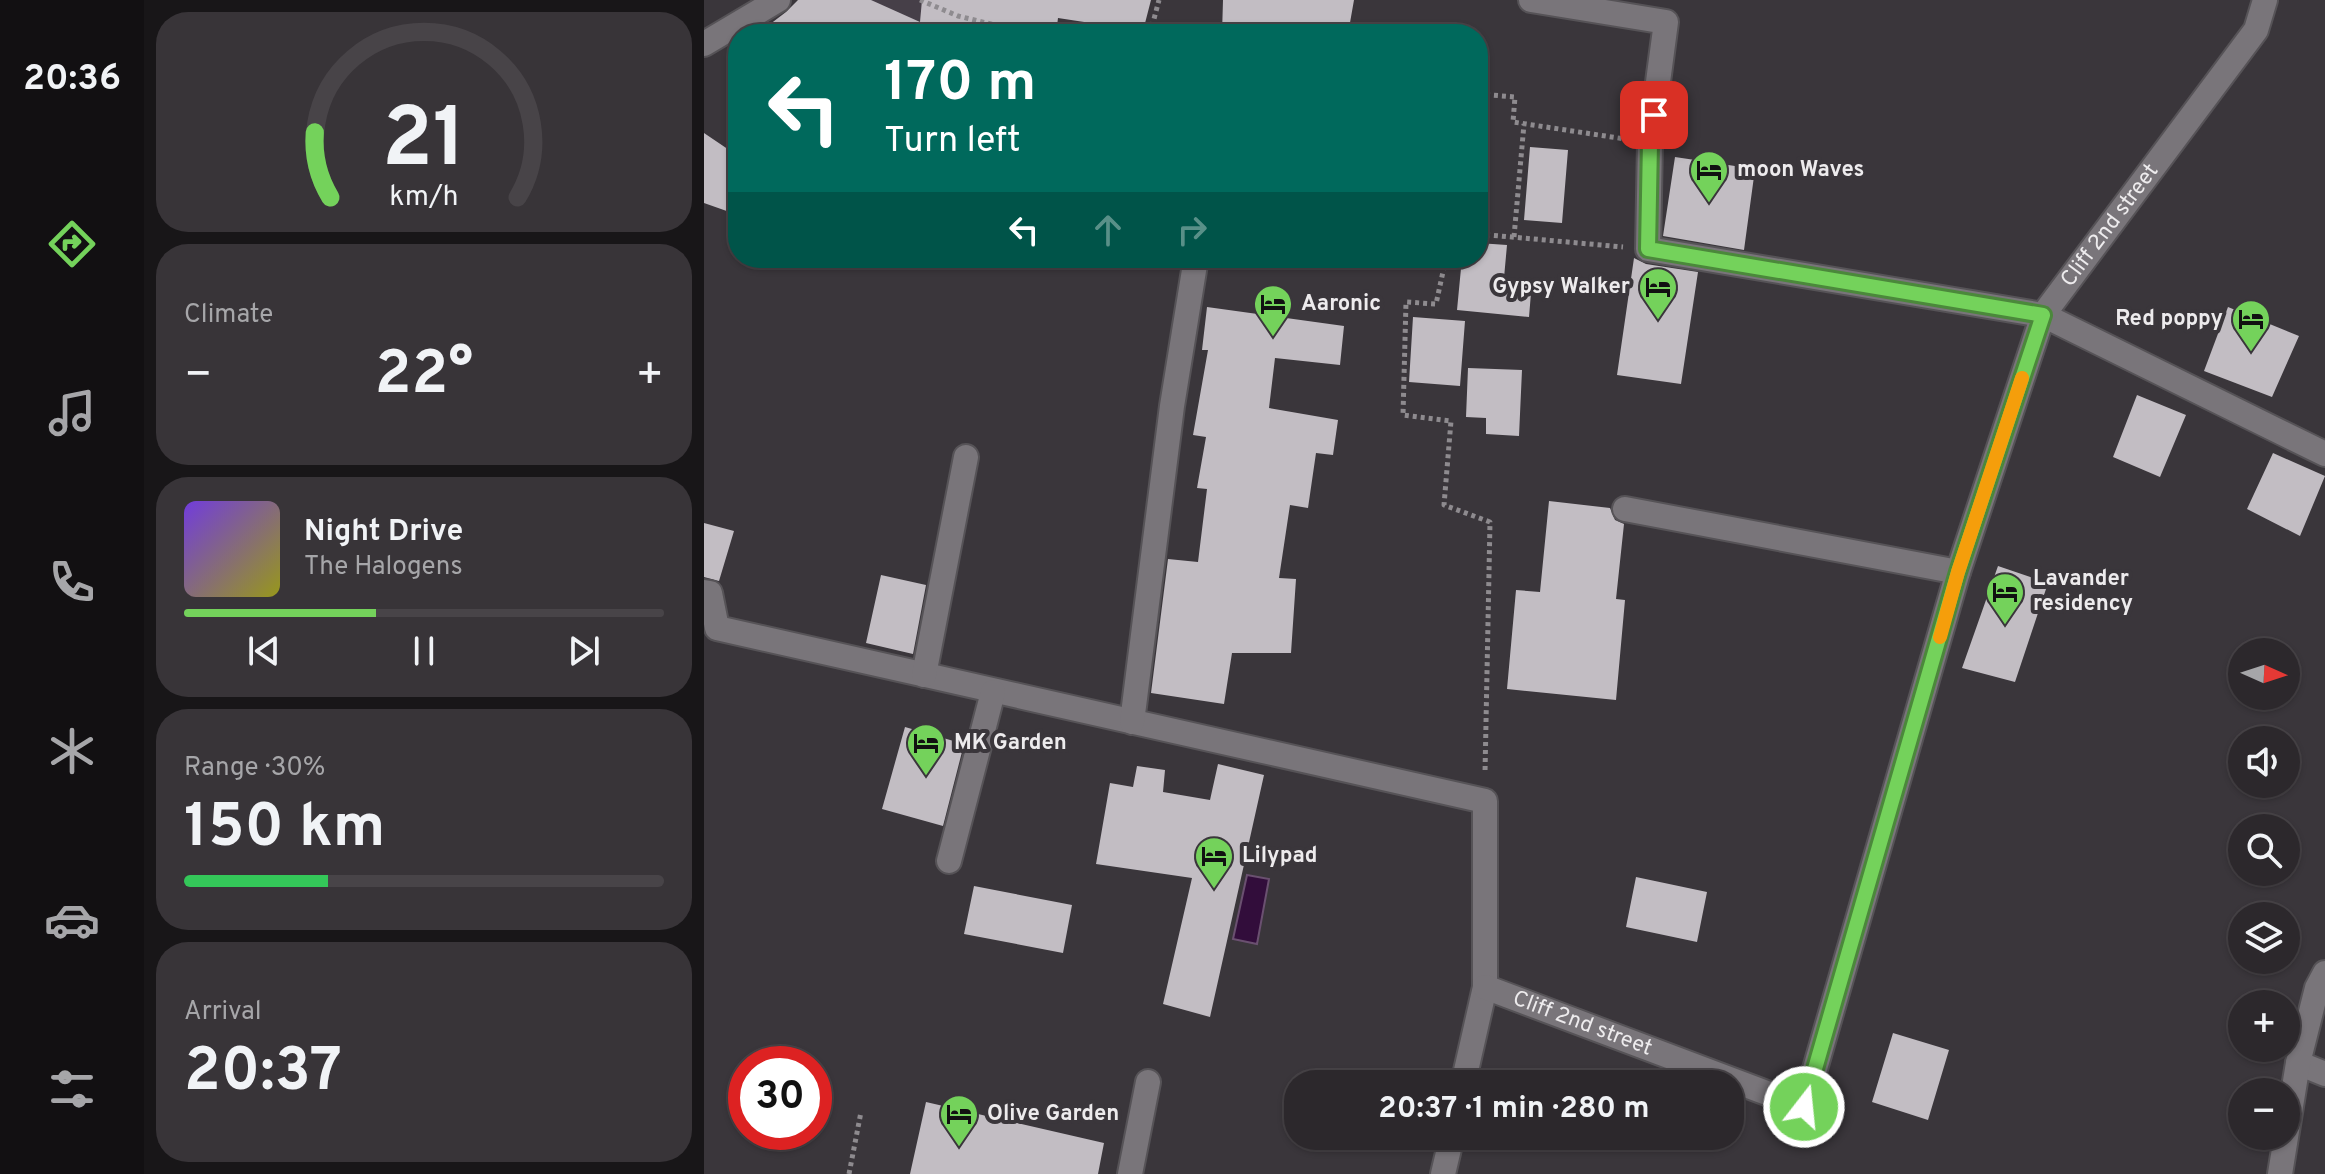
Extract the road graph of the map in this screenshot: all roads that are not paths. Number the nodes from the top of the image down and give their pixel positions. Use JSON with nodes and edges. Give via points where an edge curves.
{"nodes":[{"id":1,"x":778,"y":0,"type":"edge"},
{"id":2,"x":1531,"y":0,"type":"edge"},
{"id":3,"x":2265,"y":0,"type":"edge"},
{"id":4,"x":1667,"y":11,"type":"edge"},
{"id":5,"x":738,"y":24,"type":"edge"},
{"id":6,"x":728,"y":30,"type":"edge"},
{"id":7,"x":704,"y":44,"type":"edge"},
{"id":8,"x":1194,"y":268,"type":"edge"},
{"id":9,"x":2043,"y":315,"type":"junction"},
{"id":10,"x":2325,"y":454,"type":"edge"},
{"id":11,"x":966,"y":457,"type":"dead end"},
{"id":12,"x":1625,"y":509,"type":"dead end"},
{"id":13,"x":1958,"y":572,"type":"junction"},
{"id":14,"x":704,"y":592,"type":"edge"},
{"id":15,"x":924,"y":675,"type":"junction"},
{"id":16,"x":993,"y":692,"type":"junction"},
{"id":17,"x":1132,"y":722,"type":"junction"},
{"id":18,"x":949,"y":861,"type":"dead end"},
{"id":19,"x":2325,"y":973,"type":"edge"},
{"id":20,"x":1485,"y":987,"type":"junction"},
{"id":21,"x":2298,"y":1063,"type":"junction"},
{"id":22,"x":1466,"y":1070,"type":"edge"},
{"id":23,"x":2325,"y":1074,"type":"edge"},
{"id":24,"x":1148,"y":1082,"type":"dead end"},
{"id":25,"x":1449,"y":1150,"type":"edge"},
{"id":26,"x":1130,"y":1174,"type":"edge"},
{"id":27,"x":1443,"y":1174,"type":"edge"},
{"id":28,"x":2280,"y":1174,"type":"edge"}],
"edges":[{"from":1,"to":5,"type":"street"},
{"from":2,"to":4,"type":"street"},
{"from":3,"to":9,"type":"street","name":"Cliff 2nd street","via":[[2256,30]]},
{"from":4,"to":9,"type":"street","via":[[1650,142],[1648,249]]},
{"from":6,"to":7,"type":"street"},
{"from":8,"to":17,"type":"street"},
{"from":9,"to":10,"type":"street"},
{"from":9,"to":13,"type":"street","name":"Cliff 2nd street"},
{"from":11,"to":15,"type":"street"},
{"from":12,"to":13,"type":"street"},
{"from":13,"to":20,"type":"street","name":"Cliff 2nd street","via":[[1804,1107]]},
{"from":14,"to":15,"type":"street","via":[[710,593],[717,628]]},
{"from":15,"to":16,"type":"street"},
{"from":16,"to":17,"type":"street"},
{"from":16,"to":18,"type":"street"},
{"from":17,"to":20,"type":"street","via":[[1485,801]]},
{"from":19,"to":21,"type":"street"},
{"from":20,"to":22,"type":"street","name":"Cliff 2nd street"},
{"from":21,"to":23,"type":"street"},
{"from":21,"to":28,"type":"street"},
{"from":24,"to":26,"type":"street"},
{"from":25,"to":27,"type":"street"}]}
